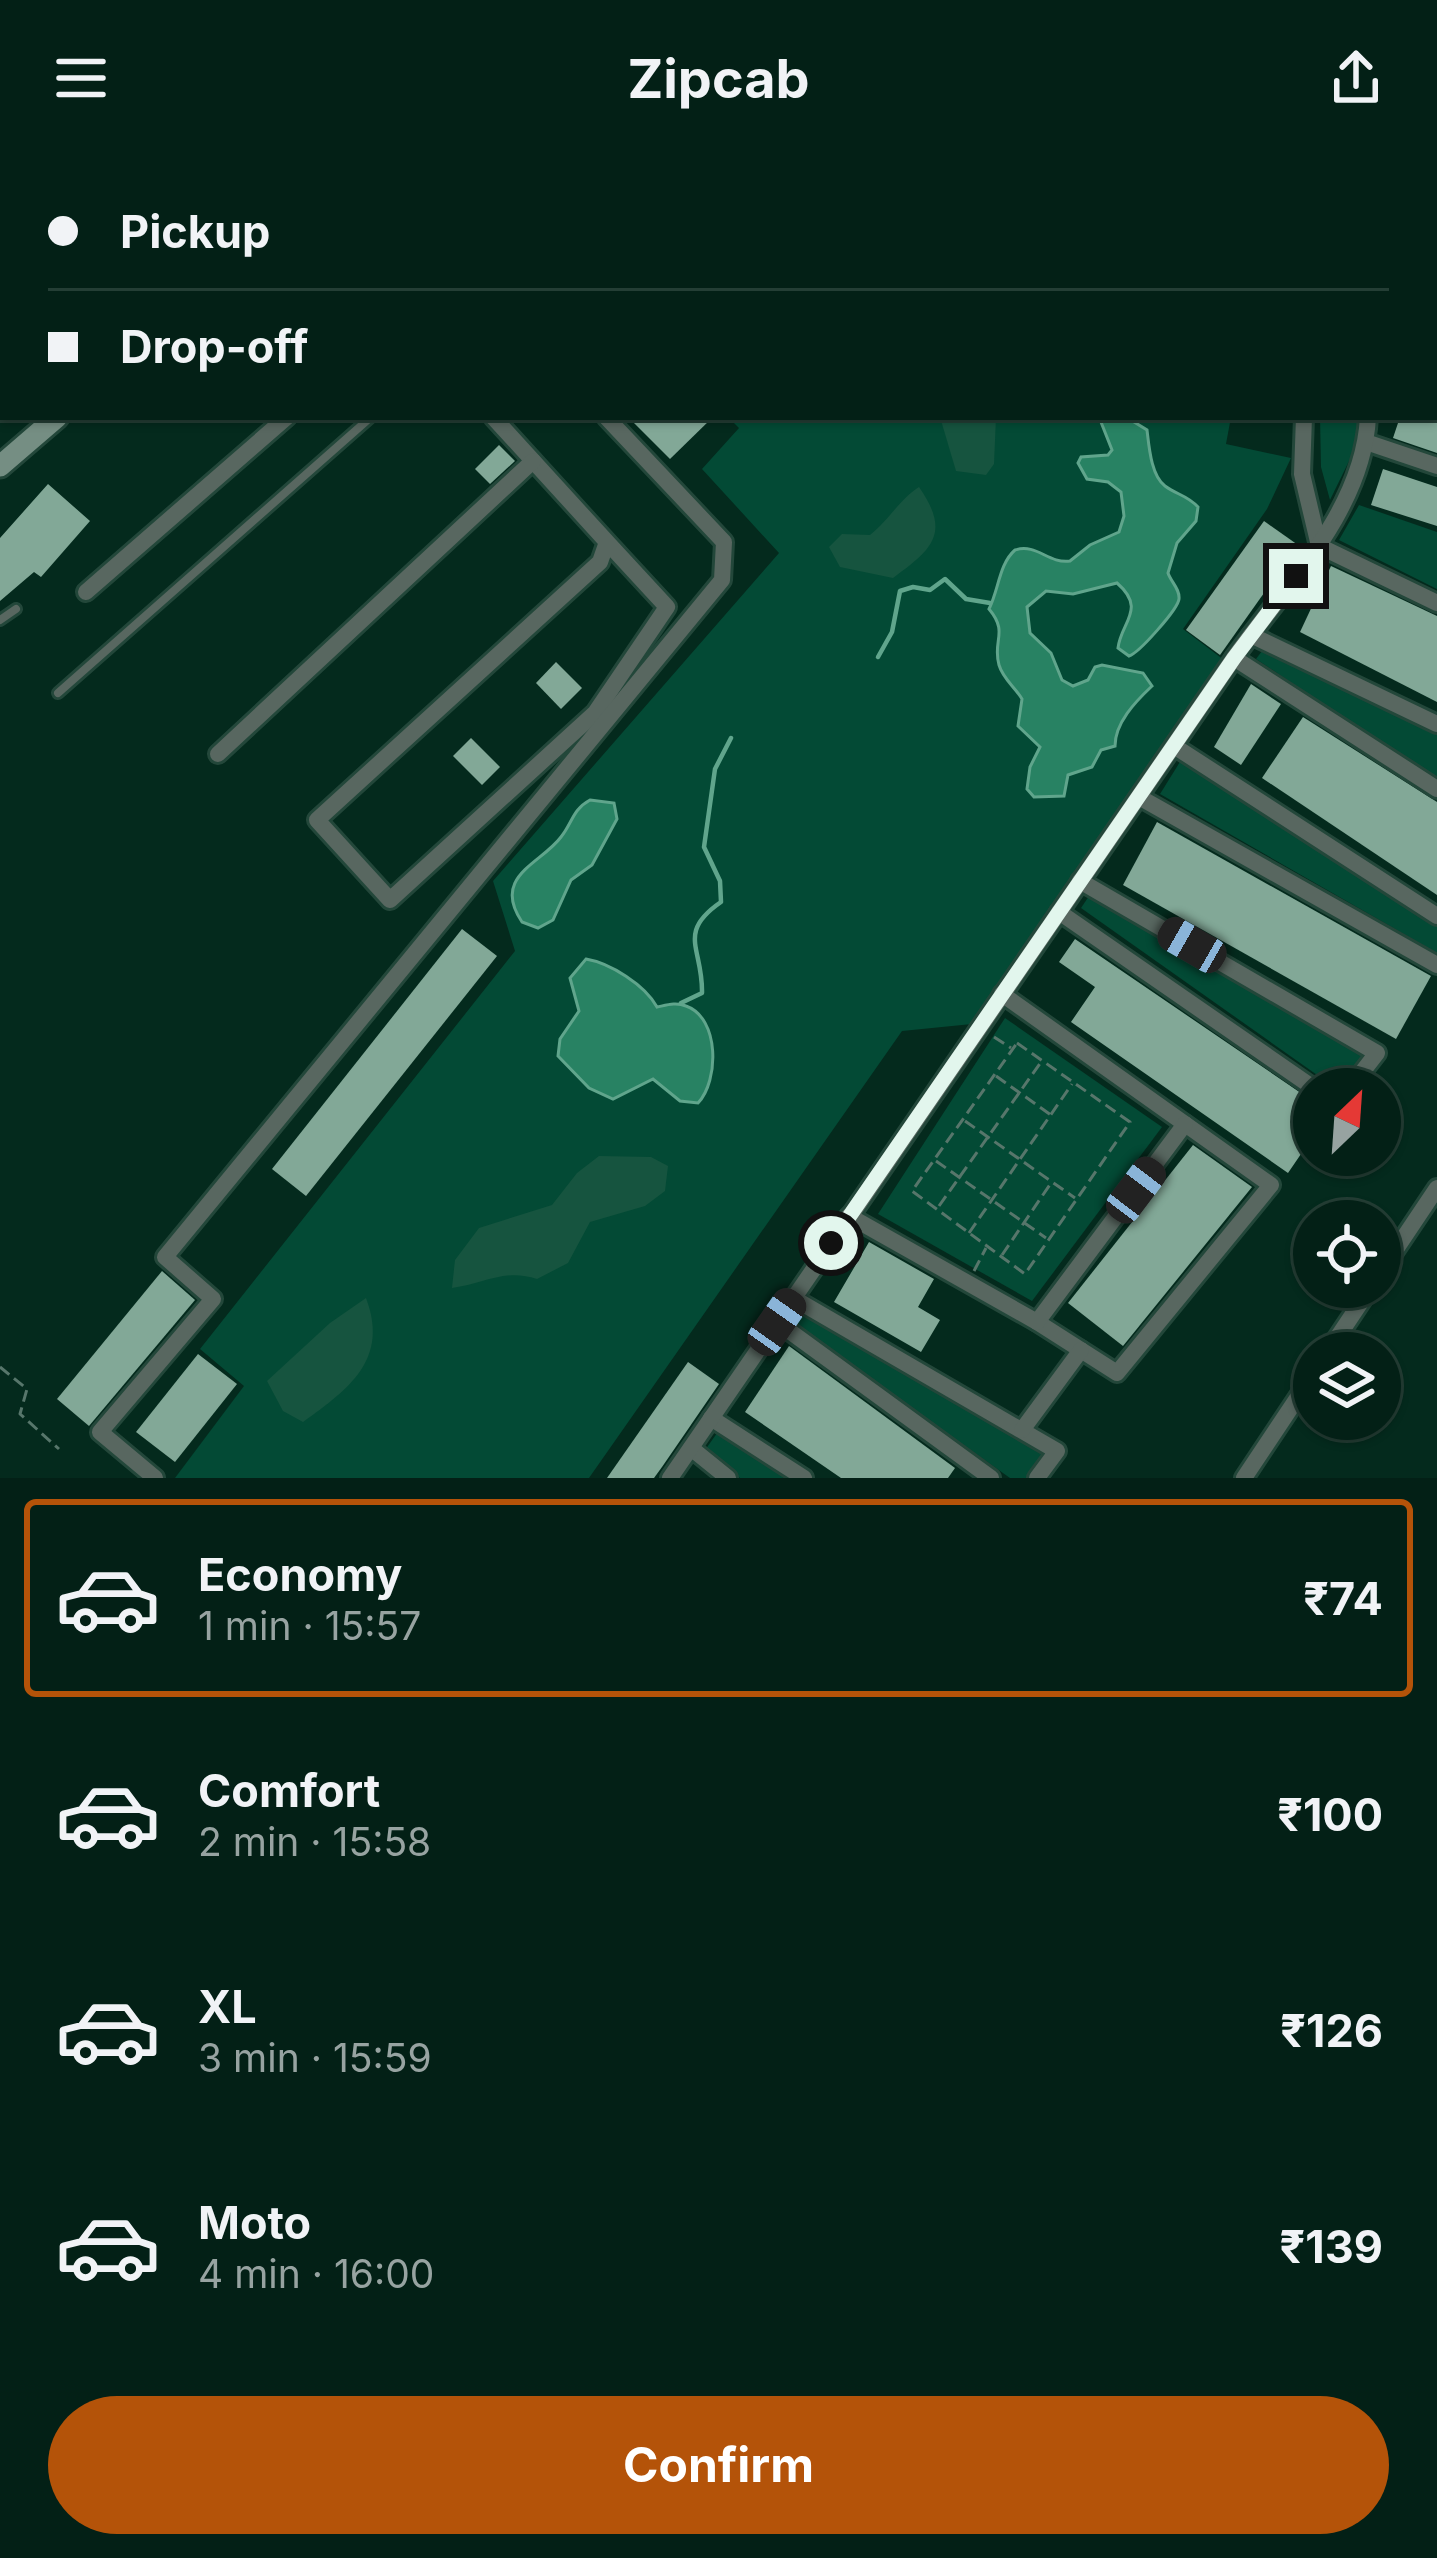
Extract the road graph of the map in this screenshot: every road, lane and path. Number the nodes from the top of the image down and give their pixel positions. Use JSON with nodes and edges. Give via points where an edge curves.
{"nodes":[{"id":1,"x":54,"y":420,"type":"edge"},
{"id":2,"x":284,"y":420,"type":"edge"},
{"id":3,"x":368,"y":420,"type":"edge"},
{"id":4,"x":497,"y":420,"type":"edge"},
{"id":5,"x":609,"y":420,"type":"edge"},
{"id":6,"x":1304,"y":420,"type":"edge"},
{"id":7,"x":1368,"y":420,"type":"edge"},
{"id":8,"x":1366,"y":442,"type":"junction"},
{"id":9,"x":533,"y":461,"type":"junction"},
{"id":10,"x":0,"y":466,"type":"edge"},
{"id":11,"x":1437,"y":466,"type":"edge"},
{"id":12,"x":607,"y":542,"type":"junction"},
{"id":13,"x":1319,"y":546,"type":"junction"},
{"id":14,"x":86,"y":592,"type":"dead end"},
{"id":15,"x":1437,"y":603,"type":"edge"},
{"id":16,"x":16,"y":608,"type":"dead end"},
{"id":17,"x":0,"y":620,"type":"edge"},
{"id":18,"x":1251,"y":635,"type":"junction"},
{"id":19,"x":1234,"y":658,"type":"junction"},
{"id":20,"x":58,"y":693,"type":"dead end"},
{"id":21,"x":1437,"y":724,"type":"edge"},
{"id":22,"x":1174,"y":746,"type":"junction"},
{"id":23,"x":218,"y":754,"type":"dead end"},
{"id":24,"x":1437,"y":789,"type":"edge"},
{"id":25,"x":1139,"y":797,"type":"junction"},
{"id":26,"x":1080,"y":881,"type":"junction"},
{"id":27,"x":1059,"y":912,"type":"junction"},
{"id":28,"x":1437,"y":916,"type":"edge"},
{"id":29,"x":1437,"y":965,"type":"edge"},
{"id":30,"x":1002,"y":994,"type":"junction"},
{"id":31,"x":978,"y":1028,"type":"junction"},
{"id":32,"x":1013,"y":1048,"type":"junction"},
{"id":33,"x":1042,"y":1060,"type":"junction"},
{"id":34,"x":1365,"y":1068,"type":"edge"},
{"id":35,"x":1293,"y":1073,"type":"edge"},
{"id":36,"x":994,"y":1075,"type":"junction"},
{"id":37,"x":1073,"y":1082,"type":"junction"},
{"id":38,"x":1019,"y":1093,"type":"junction"},
{"id":39,"x":1051,"y":1115,"type":"junction"},
{"id":40,"x":963,"y":1119,"type":"junction"},
{"id":41,"x":1185,"y":1124,"type":"junction"},
{"id":42,"x":988,"y":1137,"type":"junction"},
{"id":43,"x":934,"y":1160,"type":"junction"},
{"id":44,"x":1020,"y":1160,"type":"junction"},
{"id":45,"x":960,"y":1178,"type":"junction"},
{"id":46,"x":1052,"y":1182,"type":"junction"},
{"id":47,"x":1437,"y":1188,"type":"edge"},
{"id":48,"x":1076,"y":1199,"type":"junction"},
{"id":49,"x":992,"y":1200,"type":"junction"},
{"id":50,"x":937,"y":1210,"type":"junction"},
{"id":51,"x":849,"y":1216,"type":"junction"},
{"id":52,"x":1024,"y":1223,"type":"junction"},
{"id":53,"x":969,"y":1233,"type":"junction"},
{"id":54,"x":1048,"y":1240,"type":"junction"},
{"id":55,"x":1401,"y":1242,"type":"edge"},
{"id":56,"x":987,"y":1246,"type":"junction"},
{"id":57,"x":1001,"y":1256,"type":"junction"},
{"id":58,"x":968,"y":1282,"type":"junction"},
{"id":59,"x":793,"y":1298,"type":"junction"},
{"id":60,"x":777,"y":1322,"type":"junction"},
{"id":61,"x":1037,"y":1322,"type":"junction"},
{"id":62,"x":1081,"y":1350,"type":"junction"},
{"id":63,"x":0,"y":1367,"type":"edge"},
{"id":64,"x":1293,"y":1404,"type":"edge"},
{"id":65,"x":712,"y":1418,"type":"junction"},
{"id":66,"x":1022,"y":1430,"type":"junction"},
{"id":67,"x":691,"y":1448,"type":"junction"},
{"id":68,"x":59,"y":1449,"type":"dead end"},
{"id":69,"x":155,"y":1478,"type":"edge"},
{"id":70,"x":670,"y":1478,"type":"edge"},
{"id":71,"x":728,"y":1478,"type":"edge"},
{"id":72,"x":803,"y":1478,"type":"edge"},
{"id":73,"x":991,"y":1478,"type":"edge"},
{"id":74,"x":1037,"y":1478,"type":"edge"},
{"id":75,"x":1244,"y":1478,"type":"edge"}],
"edges":[{"from":1,"to":10,"type":"main road"},
{"from":2,"to":14,"type":"street"},
{"from":3,"to":20,"type":"lane"},
{"from":4,"to":9,"type":"street"},
{"from":5,"to":69,"type":"street","via":[[724,542],[722,580],[165,1257],[213,1299],[100,1432]]},
{"from":6,"to":13,"type":"street","via":[[1302,474]]},
{"from":7,"to":8,"type":"street"},
{"from":8,"to":11,"type":"street"},
{"from":8,"to":13,"type":"street"},
{"from":9,"to":12,"type":"street"},
{"from":9,"to":23,"type":"street"},
{"from":12,"to":12,"type":"street","via":[[667,607],[596,712],[390,900],[317,820],[600,562]]},
{"from":13,"to":15,"type":"street"},
{"from":13,"to":18,"type":"street"},
{"from":16,"to":17,"type":"lane"},
{"from":18,"to":19,"type":"street"},
{"from":18,"to":21,"type":"street"},
{"from":19,"to":22,"type":"street"},
{"from":19,"to":24,"type":"street"},
{"from":22,"to":25,"type":"street"},
{"from":22,"to":28,"type":"street"},
{"from":25,"to":26,"type":"street"},
{"from":25,"to":29,"type":"street"},
{"from":26,"to":27,"type":"street"},
{"from":26,"to":34,"type":"street","via":[[1377,1053]]},
{"from":27,"to":30,"type":"street"},
{"from":27,"to":35,"type":"street"},
{"from":30,"to":31,"type":"street"},
{"from":30,"to":41,"type":"street"},
{"from":31,"to":32,"type":"path"},
{"from":31,"to":51,"type":"street"},
{"from":32,"to":33,"type":"path","via":[[1017,1043]]},
{"from":32,"to":36,"type":"path"},
{"from":33,"to":37,"type":"path"},
{"from":33,"to":38,"type":"path"},
{"from":36,"to":38,"type":"path"},
{"from":36,"to":40,"type":"path"},
{"from":37,"to":39,"type":"path"},
{"from":37,"to":48,"type":"path","via":[[1130,1122]]},
{"from":38,"to":39,"type":"path"},
{"from":38,"to":42,"type":"path"},
{"from":39,"to":44,"type":"path"},
{"from":40,"to":42,"type":"path"},
{"from":40,"to":43,"type":"path"},
{"from":41,"to":61,"type":"street"},
{"from":41,"to":62,"type":"street","via":[[1270,1185],[1117,1373]]},
{"from":42,"to":44,"type":"path"},
{"from":42,"to":45,"type":"path"},
{"from":43,"to":45,"type":"path"},
{"from":43,"to":50,"type":"path","via":[[912,1191]]},
{"from":44,"to":46,"type":"path"},
{"from":44,"to":49,"type":"path"},
{"from":45,"to":49,"type":"path"},
{"from":45,"to":50,"type":"path"},
{"from":46,"to":48,"type":"path"},
{"from":46,"to":52,"type":"path"},
{"from":47,"to":55,"type":"street"},
{"from":48,"to":54,"type":"path"},
{"from":49,"to":52,"type":"path"},
{"from":49,"to":53,"type":"path"},
{"from":50,"to":53,"type":"path"},
{"from":51,"to":58,"type":"street"},
{"from":51,"to":59,"type":"street"},
{"from":52,"to":54,"type":"path"},
{"from":52,"to":57,"type":"path"},
{"from":53,"to":56,"type":"path"},
{"from":54,"to":57,"type":"path","via":[[1024,1274]]},
{"from":56,"to":57,"type":"path"},
{"from":56,"to":58,"type":"path"},
{"from":58,"to":61,"type":"street"},
{"from":59,"to":60,"type":"street"},
{"from":59,"to":66,"type":"street"},
{"from":60,"to":65,"type":"street"},
{"from":60,"to":73,"type":"street"},
{"from":61,"to":62,"type":"street"},
{"from":62,"to":66,"type":"street"},
{"from":63,"to":68,"type":"path","via":[[27,1389],[20,1414]]},
{"from":64,"to":75,"type":"street"},
{"from":65,"to":67,"type":"street"},
{"from":65,"to":72,"type":"street"},
{"from":66,"to":74,"type":"street","via":[[1057,1451]]},
{"from":67,"to":70,"type":"street"},
{"from":67,"to":71,"type":"street"}]}
